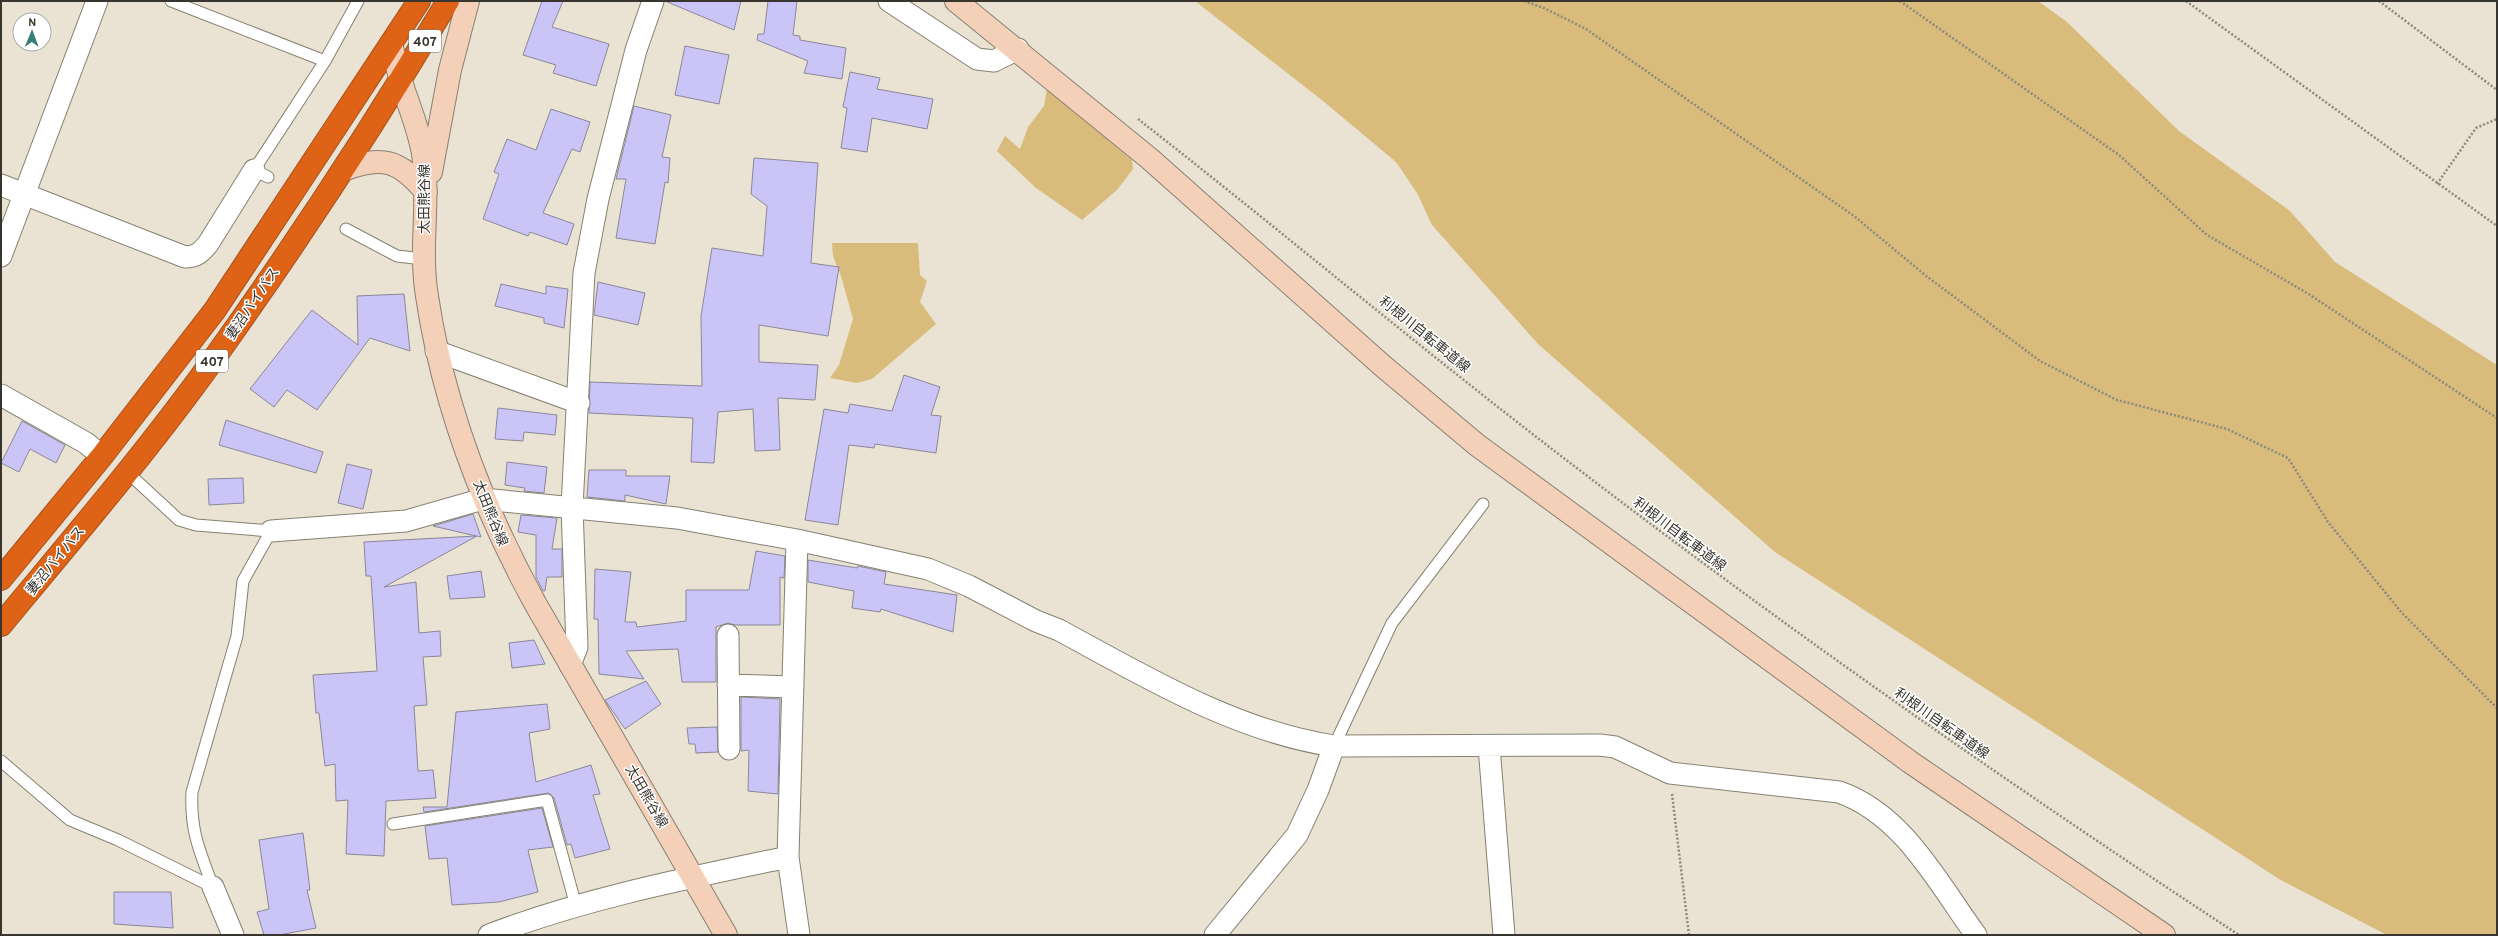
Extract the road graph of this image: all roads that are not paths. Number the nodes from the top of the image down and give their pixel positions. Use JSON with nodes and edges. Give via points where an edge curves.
{"nodes":[{"id":1,"x":97,"y":1,"type":"edge"},
{"id":2,"x":171,"y":1,"type":"edge"},
{"id":3,"x":358,"y":1,"type":"edge"},
{"id":4,"x":419,"y":1,"type":"edge"},
{"id":5,"x":448,"y":1,"type":"edge"},
{"id":6,"x":468,"y":1,"type":"edge"},
{"id":7,"x":653,"y":1,"type":"edge"},
{"id":8,"x":889,"y":1,"type":"edge"},
{"id":9,"x":956,"y":1,"type":"edge"},
{"id":10,"x":391,"y":44,"type":"junction"},
{"id":11,"x":1018,"y":49,"type":"junction"},
{"id":12,"x":325,"y":62,"type":"junction"},
{"id":13,"x":401,"y":81,"type":"junction"},
{"id":14,"x":343,"y":170,"type":"junction"},
{"id":15,"x":261,"y":174,"type":"joint"},
{"id":16,"x":1,"y":186,"type":"edge"},
{"id":17,"x":426,"y":192,"type":"junction"},
{"id":18,"x":24,"y":194,"type":"junction"},
{"id":19,"x":346,"y":230,"type":"dead end"},
{"id":20,"x":1,"y":256,"type":"edge"},
{"id":21,"x":423,"y":259,"type":"junction"},
{"id":22,"x":436,"y":351,"type":"junction"},
{"id":23,"x":1,"y":395,"type":"edge"},
{"id":24,"x":579,"y":402,"type":"junction"},
{"id":25,"x":102,"y":456,"type":"junction"},
{"id":26,"x":127,"y":472,"type":"junction"},
{"id":27,"x":483,"y":499,"type":"junction"},
{"id":28,"x":1483,"y":504,"type":"dead end"},
{"id":29,"x":572,"y":508,"type":"junction"},
{"id":30,"x":271,"y":531,"type":"junction"},
{"id":31,"x":797,"y":540,"type":"junction"},
{"id":32,"x":1,"y":579,"type":"edge"},
{"id":33,"x":3,"y":618,"type":"edge"},
{"id":34,"x":728,"y":635,"type":"dead end"},
{"id":35,"x":570,"y":665,"type":"junction"},
{"id":36,"x":728,"y":686,"type":"junction"},
{"id":37,"x":793,"y":687,"type":"junction"},
{"id":38,"x":1334,"y":746,"type":"junction"},
{"id":39,"x":1489,"y":746,"type":"junction"},
{"id":40,"x":729,"y":749,"type":"dead end"},
{"id":41,"x":1,"y":761,"type":"edge"},
{"id":42,"x":393,"y":824,"type":"dead end"},
{"id":43,"x":788,"y":857,"type":"junction"},
{"id":44,"x":694,"y":877,"type":"junction"},
{"id":45,"x":213,"y":887,"type":"junction"},
{"id":46,"x":576,"y":906,"type":"junction"},
{"id":47,"x":233,"y":935,"type":"edge"},
{"id":48,"x":489,"y":935,"type":"edge"},
{"id":49,"x":726,"y":935,"type":"edge"},
{"id":50,"x":799,"y":935,"type":"edge"},
{"id":51,"x":1215,"y":935,"type":"edge"},
{"id":52,"x":1504,"y":935,"type":"edge"},
{"id":53,"x":1976,"y":935,"type":"edge"},
{"id":54,"x":2164,"y":935,"type":"edge"}],
"edges":[{"from":1,"to":18,"type":"street"},
{"from":2,"to":12,"type":"lane"},
{"from":3,"to":12,"type":"lane"},
{"from":4,"to":10,"type":"highway","name":"妻沼バイパス","number":"407"},
{"from":5,"to":13,"type":"highway","name":"妻沼バイパス","number":"407"},
{"from":6,"to":17,"type":"street","via":[[450,70]]},
{"from":7,"to":24,"type":"street","via":[[636,50],[598,199],[588,250],[584,273]]},
{"from":8,"to":11,"type":"street","via":[[978,59],[994,61]]},
{"from":9,"to":11,"type":"street"},
{"from":10,"to":13,"type":"street","name":"太田熊谷線"},
{"from":10,"to":25,"type":"highway","name":"妻沼バイパス","number":"407","via":[[215,310]]},
{"from":11,"to":54,"type":"street","via":[[1150,159],[1384,367],[1477,445],[1904,758]]},
{"from":12,"to":15,"type":"lane"},
{"from":13,"to":14,"type":"highway","name":"妻沼バイパス","number":"407"},
{"from":13,"to":17,"type":"street","name":"太田熊谷線","via":[[420,134]]},
{"from":14,"to":17,"type":"street","via":[[366,161],[385,161],[413,176]]},
{"from":14,"to":26,"type":"highway","name":"妻沼バイパス","number":"407","via":[[213,360]]},
{"from":15,"to":18,"type":"street","via":[[200,254],[192,257],[185,257]]},
{"from":16,"to":18,"type":"street"},
{"from":17,"to":21,"type":"street","name":"太田熊谷線"},
{"from":18,"to":20,"type":"street"},
{"from":19,"to":21,"type":"lane","via":[[397,256]]},
{"from":21,"to":22,"type":"street","name":"太田熊谷線"},
{"from":22,"to":24,"type":"street"},
{"from":22,"to":27,"type":"street","name":"太田熊谷線"},
{"from":23,"to":25,"type":"street","via":[[86,443]]},
{"from":24,"to":29,"type":"street"},
{"from":25,"to":32,"type":"highway","name":"妻沼バイパス","number":"407"},
{"from":26,"to":30,"type":"lane","via":[[179,520],[196,525]]},
{"from":26,"to":33,"type":"highway","name":"妻沼バイパス","number":"407"},
{"from":27,"to":29,"type":"street"},
{"from":27,"to":30,"type":"street","via":[[406,521]]},
{"from":27,"to":35,"type":"street","name":"太田熊谷線","via":[[506,550]]},
{"from":28,"to":38,"type":"lane","via":[[1392,623]]},
{"from":29,"to":31,"type":"street","via":[[676,518]]},
{"from":29,"to":35,"type":"street","via":[[577,646]]},
{"from":30,"to":45,"type":"lane","via":[[243,581],[236,636],[192,792],[190,817],[195,840]]},
{"from":31,"to":37,"type":"street"},
{"from":31,"to":38,"type":"street","via":[[928,569],[1059,630],[1196,703],[1248,724],[1308,742]]},
{"from":34,"to":36,"type":"street"},
{"from":35,"to":44,"type":"street","name":"太田熊谷線"},
{"from":36,"to":37,"type":"street"},
{"from":36,"to":40,"type":"street"},
{"from":37,"to":43,"type":"street"},
{"from":38,"to":39,"type":"street"},
{"from":38,"to":51,"type":"street","via":[[1318,790],[1297,835]]},
{"from":39,"to":52,"type":"street"},
{"from":39,"to":53,"type":"street","via":[[1600,745],[1614,747],[1670,773],[1820,788],[1857,798],[1876,810],[1900,832]]},
{"from":41,"to":45,"type":"lane","via":[[70,820],[118,840]]},
{"from":42,"to":46,"type":"lane","via":[[547,800]]},
{"from":43,"to":44,"type":"street"},
{"from":43,"to":50,"type":"street"},
{"from":44,"to":46,"type":"street"},
{"from":44,"to":49,"type":"street","name":"太田熊谷線"},
{"from":45,"to":47,"type":"street"},
{"from":46,"to":48,"type":"street"}]}
